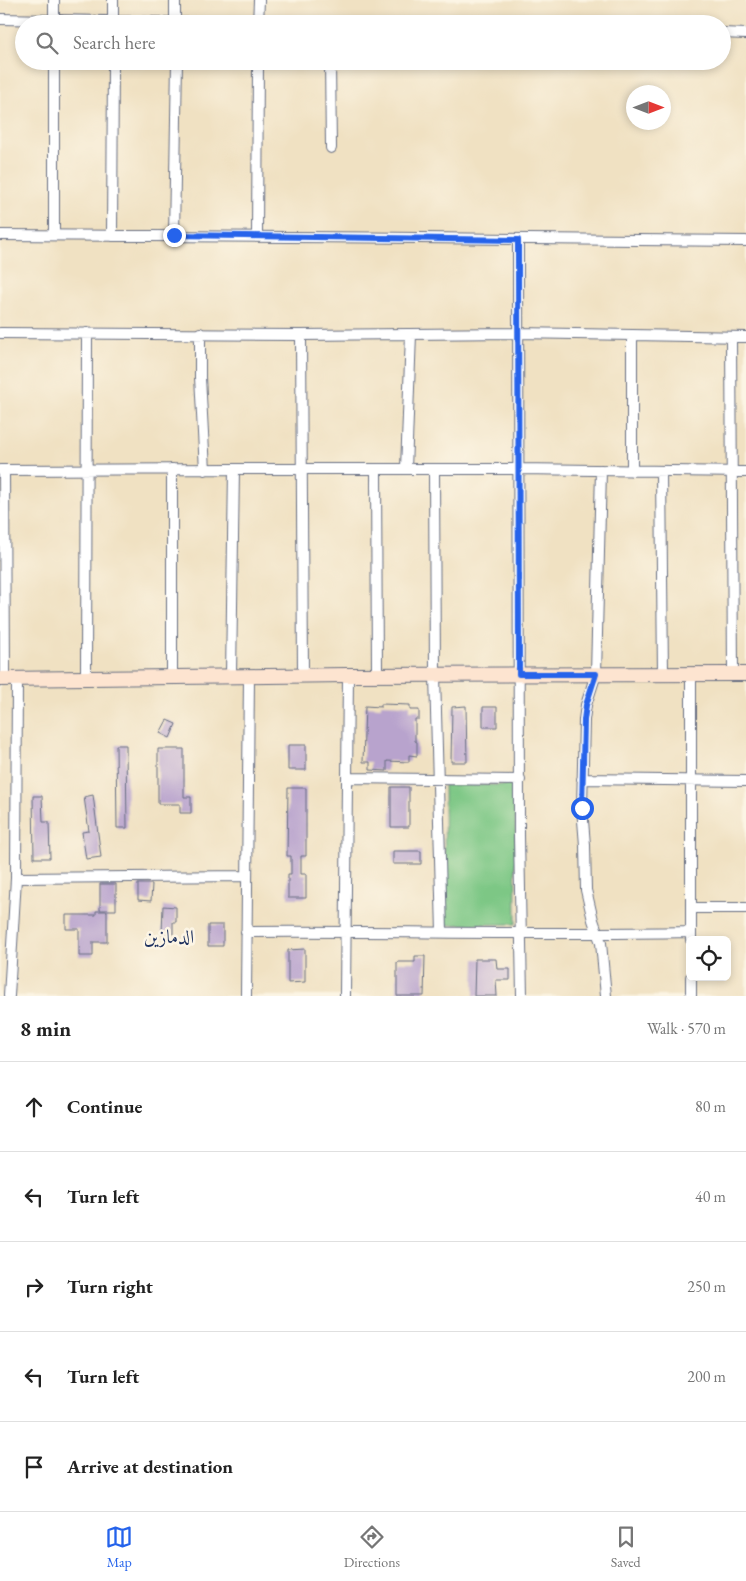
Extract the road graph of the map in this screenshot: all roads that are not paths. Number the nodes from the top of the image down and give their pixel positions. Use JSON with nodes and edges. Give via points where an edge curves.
{"nodes":[{"id":1,"x":54,"y":0,"type":"edge"},
{"id":2,"x":113,"y":0,"type":"edge"},
{"id":3,"x":175,"y":0,"type":"edge"},
{"id":4,"x":259,"y":0,"type":"edge"},
{"id":5,"x":54,"y":15,"type":"edge"},
{"id":6,"x":113,"y":15,"type":"edge"},
{"id":7,"x":175,"y":15,"type":"edge"},
{"id":8,"x":258,"y":15,"type":"edge"},
{"id":9,"x":0,"y":19,"type":"edge"},
{"id":10,"x":15,"y":20,"type":"edge"},
{"id":11,"x":731,"y":34,"type":"edge"},
{"id":12,"x":746,"y":34,"type":"edge"},
{"id":13,"x":54,"y":70,"type":"edge"},
{"id":14,"x":113,"y":70,"type":"edge"},
{"id":15,"x":177,"y":70,"type":"edge"},
{"id":16,"x":258,"y":70,"type":"edge"},
{"id":17,"x":330,"y":70,"type":"edge"},
{"id":18,"x":331,"y":148,"type":"dead end"},
{"id":19,"x":174,"y":235,"type":"junction"},
{"id":20,"x":0,"y":236,"type":"edge"},
{"id":21,"x":54,"y":236,"type":"junction"},
{"id":22,"x":112,"y":236,"type":"junction"},
{"id":23,"x":257,"y":236,"type":"junction"},
{"id":24,"x":518,"y":240,"type":"junction"},
{"id":25,"x":746,"y":241,"type":"edge"},
{"id":26,"x":87,"y":332,"type":"junction"},
{"id":27,"x":0,"y":333,"type":"edge"},
{"id":28,"x":518,"y":333,"type":"junction"},
{"id":29,"x":200,"y":334,"type":"junction"},
{"id":30,"x":411,"y":334,"type":"junction"},
{"id":31,"x":301,"y":335,"type":"junction"},
{"id":32,"x":632,"y":335,"type":"junction"},
{"id":33,"x":731,"y":337,"type":"junction"},
{"id":34,"x":746,"y":337,"type":"edge"},
{"id":35,"x":234,"y":468,"type":"junction"},
{"id":36,"x":86,"y":469,"type":"junction"},
{"id":37,"x":172,"y":469,"type":"junction"},
{"id":38,"x":301,"y":469,"type":"junction"},
{"id":39,"x":376,"y":469,"type":"junction"},
{"id":40,"x":434,"y":469,"type":"junction"},
{"id":41,"x":519,"y":469,"type":"junction"},
{"id":42,"x":2,"y":470,"type":"edge"},
{"id":43,"x":205,"y":470,"type":"junction"},
{"id":44,"x":406,"y":470,"type":"junction"},
{"id":45,"x":601,"y":470,"type":"junction"},
{"id":46,"x":632,"y":471,"type":"junction"},
{"id":47,"x":661,"y":471,"type":"junction"},
{"id":48,"x":732,"y":472,"type":"junction"},
{"id":49,"x":746,"y":472,"type":"edge"},
{"id":50,"x":348,"y":674,"type":"junction"},
{"id":51,"x":519,"y":674,"type":"junction"},
{"id":52,"x":596,"y":674,"type":"junction"},
{"id":53,"x":663,"y":674,"type":"junction"},
{"id":54,"x":691,"y":674,"type":"junction"},
{"id":55,"x":739,"y":674,"type":"edge"},
{"id":56,"x":303,"y":675,"type":"junction"},
{"id":57,"x":377,"y":675,"type":"junction"},
{"id":58,"x":435,"y":675,"type":"junction"},
{"id":59,"x":231,"y":676,"type":"junction"},
{"id":60,"x":249,"y":676,"type":"junction"},
{"id":61,"x":86,"y":678,"type":"junction"},
{"id":62,"x":172,"y":678,"type":"junction"},
{"id":63,"x":7,"y":679,"type":"edge"},
{"id":64,"x":347,"y":778,"type":"junction"},
{"id":65,"x":438,"y":779,"type":"junction"},
{"id":66,"x":582,"y":779,"type":"junction"},
{"id":67,"x":520,"y":780,"type":"junction"},
{"id":68,"x":691,"y":780,"type":"junction"},
{"id":69,"x":746,"y":781,"type":"edge"},
{"id":70,"x":247,"y":876,"type":"junction"},
{"id":71,"x":16,"y":878,"type":"junction"},
{"id":72,"x":691,"y":908,"type":"junction"},
{"id":73,"x":746,"y":908,"type":"edge"},
{"id":74,"x":246,"y":932,"type":"junction"},
{"id":75,"x":345,"y":932,"type":"junction"},
{"id":76,"x":442,"y":932,"type":"junction"},
{"id":77,"x":521,"y":932,"type":"junction"},
{"id":78,"x":598,"y":934,"type":"junction"},
{"id":79,"x":691,"y":936,"type":"edge"},
{"id":80,"x":691,"y":981,"type":"edge"},
{"id":81,"x":9,"y":996,"type":"edge"},
{"id":82,"x":246,"y":996,"type":"edge"},
{"id":83,"x":345,"y":996,"type":"edge"},
{"id":84,"x":522,"y":996,"type":"edge"},
{"id":85,"x":606,"y":996,"type":"edge"},
{"id":86,"x":692,"y":996,"type":"edge"}],
"edges":[{"from":1,"to":5,"type":"street"},
{"from":2,"to":6,"type":"street"},
{"from":3,"to":7,"type":"street"},
{"from":4,"to":8,"type":"street"},
{"from":9,"to":10,"type":"street"},
{"from":11,"to":12,"type":"street"},
{"from":13,"to":21,"type":"street"},
{"from":14,"to":22,"type":"street"},
{"from":15,"to":19,"type":"street"},
{"from":16,"to":23,"type":"street"},
{"from":17,"to":18,"type":"street"},
{"from":19,"to":22,"type":"street"},
{"from":19,"to":23,"type":"street"},
{"from":20,"to":21,"type":"street"},
{"from":21,"to":22,"type":"street"},
{"from":23,"to":24,"type":"street"},
{"from":24,"to":25,"type":"street"},
{"from":24,"to":28,"type":"street"},
{"from":26,"to":27,"type":"street"},
{"from":26,"to":29,"type":"street"},
{"from":26,"to":36,"type":"street"},
{"from":28,"to":30,"type":"street"},
{"from":28,"to":32,"type":"street"},
{"from":28,"to":41,"type":"street"},
{"from":29,"to":31,"type":"street"},
{"from":29,"to":43,"type":"street"},
{"from":30,"to":31,"type":"street"},
{"from":30,"to":44,"type":"street"},
{"from":31,"to":38,"type":"street"},
{"from":32,"to":33,"type":"street"},
{"from":32,"to":46,"type":"street"},
{"from":33,"to":34,"type":"street"},
{"from":33,"to":48,"type":"street"},
{"from":35,"to":38,"type":"street"},
{"from":35,"to":43,"type":"street"},
{"from":35,"to":59,"type":"street"},
{"from":36,"to":37,"type":"street"},
{"from":36,"to":42,"type":"street"},
{"from":36,"to":61,"type":"street"},
{"from":37,"to":43,"type":"street"},
{"from":37,"to":62,"type":"street"},
{"from":38,"to":39,"type":"street"},
{"from":38,"to":56,"type":"street"},
{"from":39,"to":44,"type":"street"},
{"from":39,"to":57,"type":"street"},
{"from":40,"to":41,"type":"street"},
{"from":40,"to":44,"type":"street"},
{"from":40,"to":58,"type":"street"},
{"from":41,"to":45,"type":"street"},
{"from":41,"to":51,"type":"street"},
{"from":42,"to":63,"type":"street"},
{"from":45,"to":46,"type":"street"},
{"from":45,"to":52,"type":"street"},
{"from":46,"to":47,"type":"street"},
{"from":47,"to":48,"type":"street"},
{"from":47,"to":53,"type":"street"},
{"from":48,"to":49,"type":"street"},
{"from":48,"to":55,"type":"street"},
{"from":50,"to":56,"type":"street"},
{"from":50,"to":57,"type":"street"},
{"from":50,"to":64,"type":"street"},
{"from":51,"to":52,"type":"street"},
{"from":51,"to":58,"type":"street"},
{"from":51,"to":67,"type":"street"},
{"from":52,"to":53,"type":"street"},
{"from":52,"to":66,"type":"street","via":[[584,720]]},
{"from":53,"to":54,"type":"street"},
{"from":54,"to":55,"type":"street"},
{"from":54,"to":68,"type":"street"},
{"from":56,"to":60,"type":"street"},
{"from":57,"to":58,"type":"street"},
{"from":58,"to":65,"type":"street"},
{"from":59,"to":60,"type":"street"},
{"from":59,"to":62,"type":"street"},
{"from":60,"to":70,"type":"street"},
{"from":61,"to":62,"type":"street"},
{"from":61,"to":63,"type":"street"},
{"from":63,"to":71,"type":"street"},
{"from":64,"to":65,"type":"street"},
{"from":64,"to":75,"type":"street"},
{"from":65,"to":67,"type":"street"},
{"from":65,"to":76,"type":"street"},
{"from":66,"to":68,"type":"street"},
{"from":66,"to":78,"type":"street","via":[[586,890]]},
{"from":67,"to":77,"type":"street"},
{"from":68,"to":69,"type":"street"},
{"from":68,"to":72,"type":"street"},
{"from":70,"to":71,"type":"street"},
{"from":70,"to":74,"type":"street"},
{"from":71,"to":81,"type":"street"},
{"from":72,"to":73,"type":"street"},
{"from":72,"to":79,"type":"street"},
{"from":74,"to":75,"type":"street"},
{"from":74,"to":82,"type":"street"},
{"from":75,"to":76,"type":"street"},
{"from":75,"to":83,"type":"street"},
{"from":76,"to":77,"type":"street"},
{"from":77,"to":78,"type":"street"},
{"from":77,"to":84,"type":"street"},
{"from":78,"to":79,"type":"street"},
{"from":78,"to":85,"type":"street"},
{"from":80,"to":86,"type":"street"}]}
